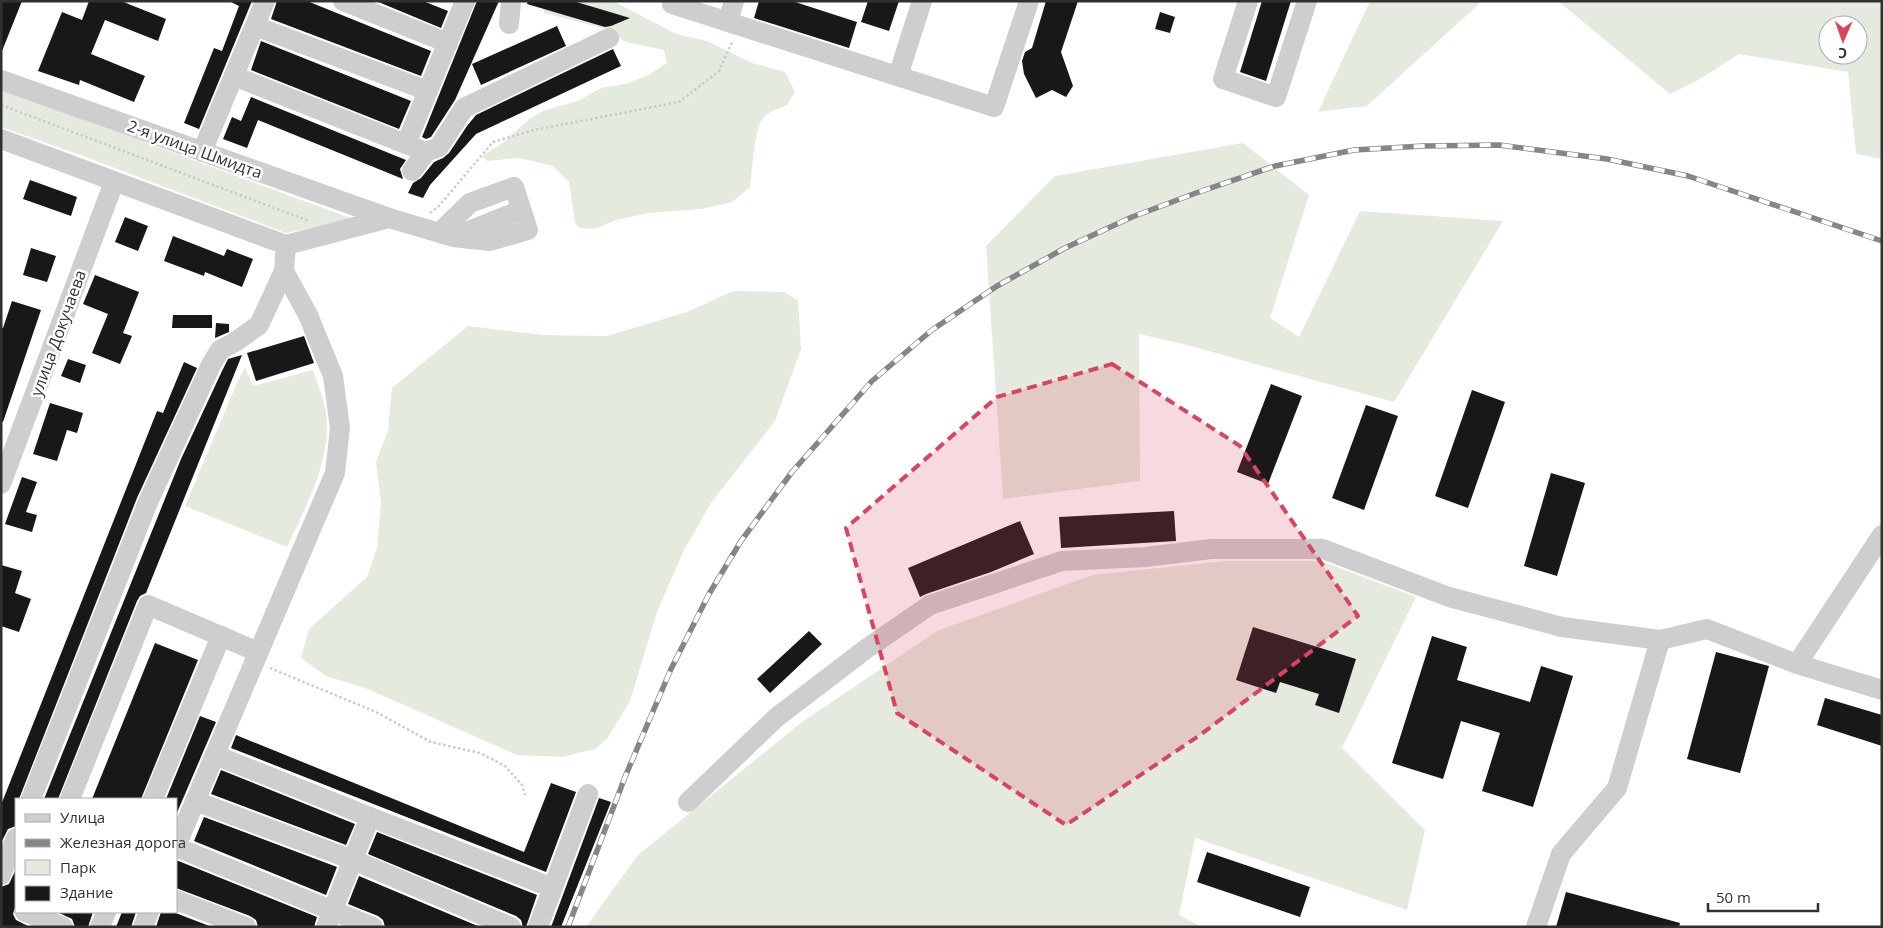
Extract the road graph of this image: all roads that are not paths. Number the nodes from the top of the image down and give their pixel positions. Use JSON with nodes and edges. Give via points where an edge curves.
{"nodes":[{"id":1,"x":265,"y":1,"type":"edge"},
{"id":2,"x":343,"y":1,"type":"edge"},
{"id":3,"x":511,"y":1,"type":"edge"},
{"id":4,"x":672,"y":1,"type":"edge"},
{"id":5,"x":734,"y":1,"type":"edge"},
{"id":6,"x":922,"y":1,"type":"edge"},
{"id":7,"x":1028,"y":1,"type":"edge"},
{"id":8,"x":1248,"y":1,"type":"edge"},
{"id":9,"x":1306,"y":1,"type":"edge"},
{"id":10,"x":462,"y":2,"type":"edge"},
{"id":11,"x":509,"y":24,"type":"dead end"},
{"id":12,"x":734,"y":24,"type":"junction"},
{"id":13,"x":255,"y":26,"type":"junction"},
{"id":14,"x":609,"y":38,"type":"dead end"},
{"id":15,"x":448,"y":44,"type":"junction"},
{"id":16,"x":234,"y":76,"type":"junction"},
{"id":17,"x":898,"y":76,"type":"junction"},
{"id":18,"x":1,"y":80,"type":"edge"},
{"id":19,"x":428,"y":91,"type":"junction"},
{"id":20,"x":1,"y":138,"type":"edge"},
{"id":21,"x":406,"y":144,"type":"junction"},
{"id":22,"x":202,"y":152,"type":"junction"},
{"id":23,"x":426,"y":152,"type":"junction"},
{"id":24,"x":412,"y":171,"type":"dead end"},
{"id":25,"x":114,"y":182,"type":"junction"},
{"id":26,"x":389,"y":218,"type":"junction"},
{"id":27,"x":446,"y":235,"type":"junction"},
{"id":28,"x":286,"y":245,"type":"junction"},
{"id":29,"x":284,"y":271,"type":"junction"},
{"id":30,"x":1,"y":484,"type":"edge"},
{"id":31,"x":1882,"y":535,"type":"edge"},
{"id":32,"x":221,"y":636,"type":"junction"},
{"id":33,"x":1660,"y":640,"type":"junction"},
{"id":34,"x":256,"y":657,"type":"junction"},
{"id":35,"x":1797,"y":664,"type":"junction"},
{"id":36,"x":1882,"y":690,"type":"edge"},
{"id":37,"x":215,"y":755,"type":"junction"},
{"id":38,"x":588,"y":794,"type":"dead end"},
{"id":39,"x":32,"y":798,"type":"edge"},
{"id":40,"x":70,"y":798,"type":"edge"},
{"id":41,"x":153,"y":798,"type":"edge"},
{"id":42,"x":195,"y":801,"type":"junction"},
{"id":43,"x":688,"y":802,"type":"dead end"},
{"id":44,"x":370,"y":818,"type":"junction"},
{"id":45,"x":15,"y":840,"type":"edge"},
{"id":46,"x":178,"y":841,"type":"edge"},
{"id":47,"x":178,"y":847,"type":"edge"},
{"id":48,"x":353,"y":860,"type":"junction"},
{"id":49,"x":1,"y":875,"type":"edge"},
{"id":50,"x":553,"y":888,"type":"junction"},
{"id":51,"x":178,"y":901,"type":"edge"},
{"id":52,"x":28,"y":913,"type":"edge"},
{"id":53,"x":106,"y":913,"type":"edge"},
{"id":54,"x":149,"y":913,"type":"edge"},
{"id":55,"x":330,"y":918,"type":"edge"},
{"id":56,"x":63,"y":927,"type":"edge"},
{"id":57,"x":100,"y":927,"type":"edge"},
{"id":58,"x":143,"y":927,"type":"edge"},
{"id":59,"x":246,"y":927,"type":"edge"},
{"id":60,"x":373,"y":927,"type":"edge"},
{"id":61,"x":511,"y":927,"type":"edge"},
{"id":62,"x":538,"y":927,"type":"edge"},
{"id":63,"x":1536,"y":927,"type":"edge"}],
"edges":[{"from":1,"to":13,"type":"street"},
{"from":2,"to":15,"type":"street"},
{"from":3,"to":11,"type":"street"},
{"from":4,"to":12,"type":"street","via":[[672,4]]},
{"from":5,"to":12,"type":"street"},
{"from":6,"to":17,"type":"street"},
{"from":7,"to":17,"type":"street","via":[[994,107]]},
{"from":8,"to":9,"type":"street","via":[[1223,79],[1276,96]]},
{"from":10,"to":15,"type":"street"},
{"from":12,"to":17,"type":"street"},
{"from":13,"to":16,"type":"street"},
{"from":13,"to":19,"type":"street"},
{"from":14,"to":23,"type":"street","via":[[464,108],[439,147]]},
{"from":15,"to":19,"type":"street"},
{"from":16,"to":21,"type":"street"},
{"from":16,"to":22,"type":"street"},
{"from":18,"to":22,"type":"street","name":"2-я улица Шмидта"},
{"from":19,"to":21,"type":"street"},
{"from":20,"to":25,"type":"street"},
{"from":21,"to":23,"type":"street"},
{"from":22,"to":26,"type":"street","name":"2-я улица Шмидта"},
{"from":23,"to":24,"type":"street"},
{"from":25,"to":28,"type":"street"},
{"from":25,"to":30,"type":"street","name":"улица Докучаева"},
{"from":26,"to":27,"type":"street","name":"2-я улица Шмидта"},
{"from":26,"to":28,"type":"street"},
{"from":27,"to":27,"type":"street","name":"2-я улица Шмидта","via":[[470,203],[514,187],[528,230],[490,241]]},
{"from":28,"to":29,"type":"street"},
{"from":29,"to":34,"type":"street","via":[[308,315],[333,376],[340,428],[335,472]]},
{"from":29,"to":39,"type":"street","via":[[259,325],[220,350],[211,365],[148,502]]},
{"from":31,"to":35,"type":"street"},
{"from":32,"to":34,"type":"street"},
{"from":32,"to":40,"type":"street","via":[[148,606]]},
{"from":32,"to":41,"type":"street"},
{"from":33,"to":35,"type":"street","via":[[1707,629]]},
{"from":33,"to":43,"type":"street","via":[[1553,625],[1449,597],[1323,549],[1211,549],[1062,562],[930,605],[777,717]]},
{"from":33,"to":63,"type":"street","via":[[1617,788],[1561,854]]},
{"from":34,"to":37,"type":"street"},
{"from":35,"to":36,"type":"street"},
{"from":37,"to":42,"type":"street"},
{"from":37,"to":44,"type":"street"},
{"from":38,"to":50,"type":"street"},
{"from":42,"to":46,"type":"street"},
{"from":42,"to":48,"type":"street"},
{"from":44,"to":48,"type":"street"},
{"from":44,"to":50,"type":"street"},
{"from":45,"to":49,"type":"street"},
{"from":47,"to":55,"type":"street"},
{"from":48,"to":55,"type":"street"},
{"from":48,"to":61,"type":"street"},
{"from":50,"to":62,"type":"street"},
{"from":51,"to":59,"type":"street"},
{"from":52,"to":56,"type":"street"},
{"from":53,"to":57,"type":"street"},
{"from":54,"to":58,"type":"street"},
{"from":55,"to":60,"type":"street"}]}
